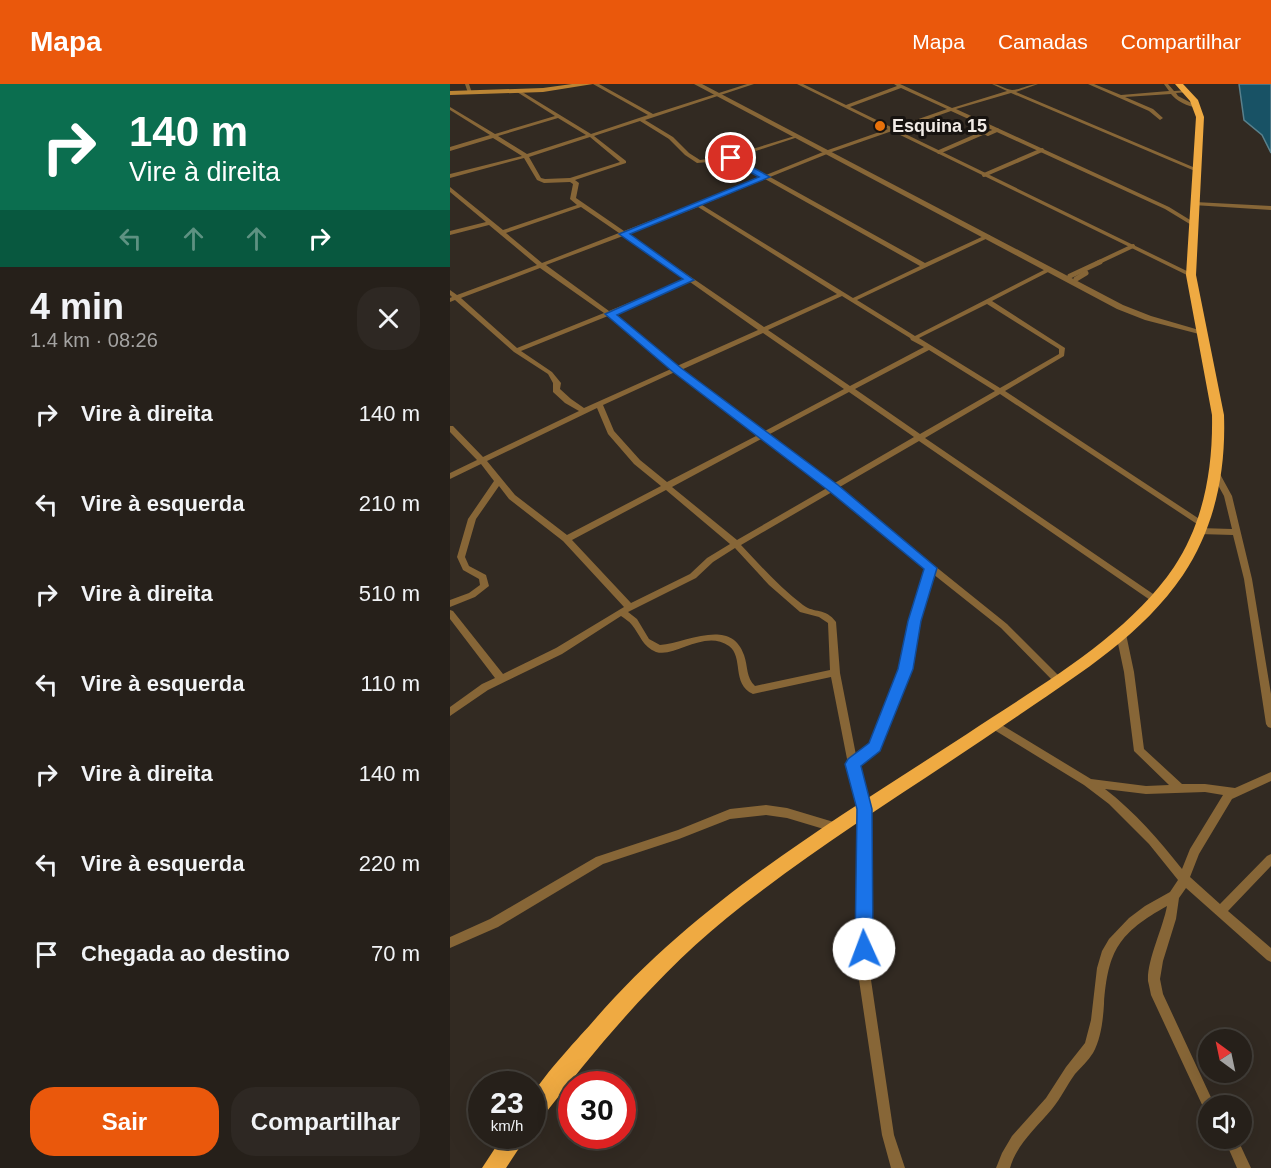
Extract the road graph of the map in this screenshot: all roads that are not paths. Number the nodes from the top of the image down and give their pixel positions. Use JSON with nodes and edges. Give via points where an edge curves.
{"nodes":[{"id":1,"x":589,"y":84,"type":"edge"},
{"id":2,"x":595,"y":84,"type":"edge"},
{"id":3,"x":656,"y":84,"type":"edge"},
{"id":4,"x":661,"y":84,"type":"edge"},
{"id":5,"x":697,"y":84,"type":"edge"},
{"id":6,"x":704,"y":84,"type":"edge"},
{"id":7,"x":752,"y":84,"type":"edge"},
{"id":8,"x":799,"y":84,"type":"edge"},
{"id":9,"x":909,"y":84,"type":"edge"},
{"id":10,"x":994,"y":84,"type":"edge"},
{"id":11,"x":1036,"y":84,"type":"edge"},
{"id":12,"x":1044,"y":84,"type":"edge"},
{"id":13,"x":1090,"y":84,"type":"edge"},
{"id":14,"x":1166,"y":84,"type":"edge"},
{"id":15,"x":899,"y":85,"type":"edge"},
{"id":16,"x":1183,"y":87,"type":"edge"},
{"id":17,"x":469,"y":88,"type":"edge"},
{"id":18,"x":519,"y":91,"type":"junction"},
{"id":19,"x":1013,"y":92,"type":"junction"},
{"id":20,"x":1172,"y":92,"type":"junction"},
{"id":21,"x":450,"y":93,"type":"edge"},
{"id":22,"x":720,"y":94,"type":"junction"},
{"id":23,"x":1122,"y":96,"type":"junction"},
{"id":24,"x":846,"y":107,"type":"junction"},
{"id":25,"x":1197,"y":107,"type":"junction"},
{"id":26,"x":450,"y":108,"type":"edge"},
{"id":27,"x":953,"y":110,"type":"junction"},
{"id":28,"x":559,"y":116,"type":"junction"},
{"id":29,"x":653,"y":116,"type":"junction"},
{"id":30,"x":1160,"y":118,"type":"dead end"},
{"id":31,"x":642,"y":120,"type":"junction"},
{"id":32,"x":892,"y":130,"type":"junction"},
{"id":33,"x":997,"y":130,"type":"junction"},
{"id":34,"x":591,"y":136,"type":"junction"},
{"id":35,"x":796,"y":136,"type":"junction"},
{"id":36,"x":493,"y":138,"type":"junction"},
{"id":37,"x":450,"y":149,"type":"edge"},
{"id":38,"x":1042,"y":150,"type":"junction"},
{"id":39,"x":939,"y":152,"type":"junction"},
{"id":40,"x":828,"y":153,"type":"junction"},
{"id":41,"x":526,"y":156,"type":"junction"},
{"id":42,"x":731,"y":158,"type":"junction"},
{"id":43,"x":1197,"y":170,"type":"junction"},
{"id":44,"x":984,"y":175,"type":"junction"},
{"id":45,"x":450,"y":176,"type":"edge"},
{"id":46,"x":766,"y":177,"type":"junction"},
{"id":47,"x":571,"y":180,"type":"junction"},
{"id":48,"x":450,"y":189,"type":"edge"},
{"id":49,"x":698,"y":205,"type":"junction"},
{"id":50,"x":582,"y":206,"type":"junction"},
{"id":51,"x":1167,"y":208,"type":"junction"},
{"id":52,"x":1195,"y":208,"type":"junction"},
{"id":53,"x":1271,"y":208,"type":"edge"},
{"id":54,"x":489,"y":222,"type":"junction"},
{"id":55,"x":1193,"y":224,"type":"junction"},
{"id":56,"x":502,"y":232,"type":"junction"},
{"id":57,"x":450,"y":234,"type":"edge"},
{"id":58,"x":623,"y":234,"type":"junction"},
{"id":59,"x":988,"y":236,"type":"junction"},
{"id":60,"x":1135,"y":247,"type":"junction"},
{"id":61,"x":541,"y":265,"type":"junction"},
{"id":62,"x":925,"y":266,"type":"junction"},
{"id":63,"x":1050,"y":269,"type":"junction"},
{"id":64,"x":1191,"y":275,"type":"junction"},
{"id":65,"x":1073,"y":278,"type":"junction"},
{"id":66,"x":690,"y":280,"type":"junction"},
{"id":67,"x":842,"y":294,"type":"junction"},
{"id":68,"x":452,"y":297,"type":"edge"},
{"id":69,"x":853,"y":300,"type":"junction"},
{"id":70,"x":987,"y":301,"type":"junction"},
{"id":71,"x":610,"y":314,"type":"junction"},
{"id":72,"x":1201,"y":326,"type":"junction"},
{"id":73,"x":761,"y":330,"type":"junction"},
{"id":74,"x":913,"y":339,"type":"junction"},
{"id":75,"x":928,"y":348,"type":"junction"},
{"id":76,"x":516,"y":351,"type":"junction"},
{"id":77,"x":677,"y":370,"type":"junction"},
{"id":78,"x":850,"y":390,"type":"junction"},
{"id":79,"x":999,"y":391,"type":"junction"},
{"id":80,"x":599,"y":405,"type":"junction"},
{"id":81,"x":584,"y":411,"type":"junction"},
{"id":82,"x":450,"y":428,"type":"edge"},
{"id":83,"x":761,"y":435,"type":"junction"},
{"id":84,"x":920,"y":438,"type":"junction"},
{"id":85,"x":482,"y":460,"type":"junction"},
{"id":86,"x":450,"y":476,"type":"edge"},
{"id":87,"x":1217,"y":476,"type":"junction"},
{"id":88,"x":499,"y":480,"type":"junction"},
{"id":89,"x":666,"y":485,"type":"junction"},
{"id":90,"x":833,"y":488,"type":"junction"},
{"id":91,"x":1201,"y":527,"type":"junction"},
{"id":92,"x":1237,"y":532,"type":"junction"},
{"id":93,"x":566,"y":538,"type":"junction"},
{"id":94,"x":736,"y":544,"type":"junction"},
{"id":95,"x":931,"y":568,"type":"junction"},
{"id":96,"x":1156,"y":600,"type":"junction"},
{"id":97,"x":450,"y":604,"type":"edge"},
{"id":98,"x":625,"y":609,"type":"junction"},
{"id":99,"x":450,"y":613,"type":"edge"},
{"id":100,"x":1121,"y":634,"type":"junction"},
{"id":101,"x":835,"y":673,"type":"junction"},
{"id":102,"x":501,"y":678,"type":"junction"},
{"id":103,"x":1058,"y":681,"type":"junction"},
{"id":104,"x":450,"y":712,"type":"edge"},
{"id":105,"x":1271,"y":724,"type":"edge"},
{"id":106,"x":994,"y":725,"type":"junction"},
{"id":107,"x":853,"y":764,"type":"junction"},
{"id":108,"x":1271,"y":776,"type":"edge"},
{"id":109,"x":1088,"y":782,"type":"junction"},
{"id":110,"x":1180,"y":789,"type":"junction"},
{"id":111,"x":1234,"y":792,"type":"junction"},
{"id":112,"x":865,"y":809,"type":"junction"},
{"id":113,"x":837,"y":828,"type":"junction"},
{"id":114,"x":1271,"y":859,"type":"edge"},
{"id":115,"x":1184,"y":879,"type":"junction"},
{"id":116,"x":1174,"y":896,"type":"junction"},
{"id":117,"x":1221,"y":911,"type":"junction"},
{"id":118,"x":450,"y":943,"type":"edge"},
{"id":119,"x":1271,"y":956,"type":"edge"},
{"id":120,"x":546,"y":1094,"type":"edge"},
{"id":121,"x":1203,"y":1095,"type":"edge"},
{"id":122,"x":507,"y":1149,"type":"edge"},
{"id":123,"x":1235,"y":1149,"type":"edge"},
{"id":124,"x":493,"y":1168,"type":"edge"},
{"id":125,"x":898,"y":1168,"type":"edge"},
{"id":126,"x":1003,"y":1168,"type":"edge"},
{"id":127,"x":1244,"y":1168,"type":"edge"}],
"edges":[{"from":1,"to":18,"type":"main road"},
{"from":2,"to":29,"type":"street"},
{"from":3,"to":4,"type":"street"},
{"from":5,"to":22,"type":"street"},
{"from":6,"to":22,"type":"street"},
{"from":7,"to":22,"type":"street"},
{"from":8,"to":24,"type":"street"},
{"from":9,"to":15,"type":"street"},
{"from":10,"to":19,"type":"street"},
{"from":11,"to":19,"type":"street"},
{"from":12,"to":19,"type":"street"},
{"from":13,"to":23,"type":"street"},
{"from":14,"to":20,"type":"street"},
{"from":15,"to":24,"type":"street"},
{"from":15,"to":27,"type":"street"},
{"from":16,"to":20,"type":"street"},
{"from":16,"to":25,"type":"highway"},
{"from":17,"to":18,"type":"main road"},
{"from":17,"to":21,"type":"main road"},
{"from":18,"to":28,"type":"street"},
{"from":19,"to":27,"type":"street"},
{"from":19,"to":43,"type":"street"},
{"from":20,"to":23,"type":"street"},
{"from":20,"to":25,"type":"street"},
{"from":22,"to":29,"type":"street"},
{"from":22,"to":35,"type":"street"},
{"from":22,"to":40,"type":"street"},
{"from":23,"to":30,"type":"street"},
{"from":24,"to":32,"type":"street"},
{"from":25,"to":43,"type":"highway"},
{"from":26,"to":36,"type":"street","via":[[459,118]]},
{"from":27,"to":32,"type":"street"},
{"from":27,"to":33,"type":"street"},
{"from":28,"to":34,"type":"street"},
{"from":28,"to":36,"type":"street"},
{"from":29,"to":31,"type":"street"},
{"from":31,"to":34,"type":"street"},
{"from":31,"to":42,"type":"street","via":[[699,162]]},
{"from":32,"to":39,"type":"street"},
{"from":32,"to":40,"type":"street"},
{"from":33,"to":38,"type":"street"},
{"from":33,"to":39,"type":"street"},
{"from":34,"to":41,"type":"street"},
{"from":34,"to":47,"type":"street","via":[[625,161]]},
{"from":35,"to":40,"type":"street"},
{"from":35,"to":42,"type":"street"},
{"from":36,"to":37,"type":"street"},
{"from":36,"to":41,"type":"street"},
{"from":38,"to":44,"type":"street"},
{"from":38,"to":51,"type":"street"},
{"from":39,"to":44,"type":"street"},
{"from":40,"to":46,"type":"street"},
{"from":40,"to":59,"type":"street"},
{"from":40,"to":65,"type":"street"},
{"from":41,"to":45,"type":"street"},
{"from":41,"to":47,"type":"street","via":[[539,179]]},
{"from":42,"to":46,"type":"street"},
{"from":43,"to":52,"type":"highway"},
{"from":44,"to":60,"type":"street"},
{"from":46,"to":49,"type":"street"},
{"from":46,"to":62,"type":"street"},
{"from":47,"to":50,"type":"street","via":[[576,183],[573,199]]},
{"from":48,"to":54,"type":"street"},
{"from":49,"to":58,"type":"street"},
{"from":49,"to":67,"type":"street"},
{"from":50,"to":56,"type":"street"},
{"from":50,"to":58,"type":"street"},
{"from":51,"to":52,"type":"street"},
{"from":51,"to":55,"type":"street"},
{"from":52,"to":53,"type":"street"},
{"from":52,"to":55,"type":"highway"},
{"from":54,"to":56,"type":"street"},
{"from":54,"to":57,"type":"street"},
{"from":55,"to":64,"type":"highway"},
{"from":56,"to":61,"type":"street"},
{"from":58,"to":61,"type":"street"},
{"from":58,"to":66,"type":"street"},
{"from":59,"to":62,"type":"street"},
{"from":59,"to":63,"type":"street"},
{"from":60,"to":64,"type":"street"},
{"from":60,"to":65,"type":"street"},
{"from":61,"to":68,"type":"street"},
{"from":61,"to":71,"type":"street"},
{"from":62,"to":69,"type":"street"},
{"from":63,"to":70,"type":"street"},
{"from":63,"to":72,"type":"street","via":[[1128,311]]},
{"from":64,"to":72,"type":"highway"},
{"from":65,"to":72,"type":"street","via":[[1148,314]]},
{"from":66,"to":71,"type":"street"},
{"from":66,"to":73,"type":"street"},
{"from":67,"to":69,"type":"street"},
{"from":67,"to":73,"type":"street"},
{"from":68,"to":76,"type":"street"},
{"from":69,"to":74,"type":"street"},
{"from":70,"to":74,"type":"street"},
{"from":70,"to":79,"type":"street","via":[[1063,351]]},
{"from":71,"to":76,"type":"street"},
{"from":71,"to":77,"type":"street"},
{"from":72,"to":87,"type":"highway","via":[[1218,415]]},
{"from":73,"to":77,"type":"street"},
{"from":73,"to":78,"type":"street"},
{"from":74,"to":75,"type":"street"},
{"from":75,"to":78,"type":"street"},
{"from":75,"to":79,"type":"street"},
{"from":76,"to":81,"type":"street","via":[[550,373],[557,383],[556,390]]},
{"from":77,"to":80,"type":"street"},
{"from":77,"to":83,"type":"street"},
{"from":78,"to":83,"type":"street"},
{"from":78,"to":84,"type":"street"},
{"from":79,"to":84,"type":"street"},
{"from":79,"to":91,"type":"street"},
{"from":80,"to":81,"type":"street"},
{"from":80,"to":89,"type":"street","via":[[618,442]]},
{"from":81,"to":85,"type":"street"},
{"from":82,"to":85,"type":"street"},
{"from":83,"to":89,"type":"street"},
{"from":83,"to":90,"type":"street"},
{"from":84,"to":90,"type":"street"},
{"from":84,"to":96,"type":"street"},
{"from":85,"to":86,"type":"street"},
{"from":85,"to":88,"type":"street"},
{"from":87,"to":91,"type":"highway"},
{"from":87,"to":92,"type":"street","via":[[1228,496]]},
{"from":88,"to":93,"type":"street","via":[[512,497]]},
{"from":88,"to":97,"type":"street","via":[[472,519],[461,557],[466,568],[483,577],[485,586]]},
{"from":89,"to":93,"type":"street"},
{"from":89,"to":94,"type":"street"},
{"from":90,"to":94,"type":"street"},
{"from":90,"to":95,"type":"street"},
{"from":91,"to":92,"type":"street"},
{"from":91,"to":96,"type":"highway","via":[[1178,571]]},
{"from":92,"to":105,"type":"street"},
{"from":93,"to":98,"type":"street"},
{"from":94,"to":98,"type":"street","via":[[693,576]]},
{"from":94,"to":101,"type":"street","via":[[803,610],[822,614],[832,622]]},
{"from":95,"to":103,"type":"street","via":[[1004,627]]},
{"from":95,"to":107,"type":"street","via":[[914,621],[906,669],[875,747]]},
{"from":96,"to":100,"type":"highway"},
{"from":98,"to":101,"type":"street","via":[[646,641],[658,649],[698,638],[733,645],[753,690]]},
{"from":98,"to":102,"type":"street","via":[[559,651]]},
{"from":99,"to":102,"type":"street"},
{"from":100,"to":103,"type":"highway"},
{"from":100,"to":110,"type":"street","via":[[1139,751]]},
{"from":101,"to":107,"type":"street"},
{"from":102,"to":104,"type":"street"},
{"from":103,"to":106,"type":"highway"},
{"from":106,"to":109,"type":"street"},
{"from":106,"to":112,"type":"highway"},
{"from":107,"to":112,"type":"street"},
{"from":108,"to":111,"type":"street"},
{"from":109,"to":110,"type":"street","via":[[1146,790]]},
{"from":109,"to":115,"type":"street","via":[[1128,815]]},
{"from":110,"to":111,"type":"street"},
{"from":111,"to":115,"type":"street","via":[[1223,802],[1194,852]]},
{"from":112,"to":113,"type":"highway"},
{"from":112,"to":125,"type":"street","via":[[865,981],[888,1134]]},
{"from":113,"to":118,"type":"street","via":[[766,810],[730,814],[600,860],[494,923]]},
{"from":113,"to":120,"type":"highway","via":[[735,900],[656,968],[598,1029]]},
{"from":114,"to":117,"type":"street"},
{"from":115,"to":116,"type":"street"},
{"from":115,"to":117,"type":"street"},
{"from":116,"to":121,"type":"street","via":[[1154,979],[1162,1007]]},
{"from":116,"to":126,"type":"street","via":[[1138,918],[1112,944],[1101,970],[1090,1047],[1050,1102],[1009,1148]]},
{"from":117,"to":119,"type":"street"},
{"from":122,"to":124,"type":"highway"},
{"from":123,"to":127,"type":"street"}]}
